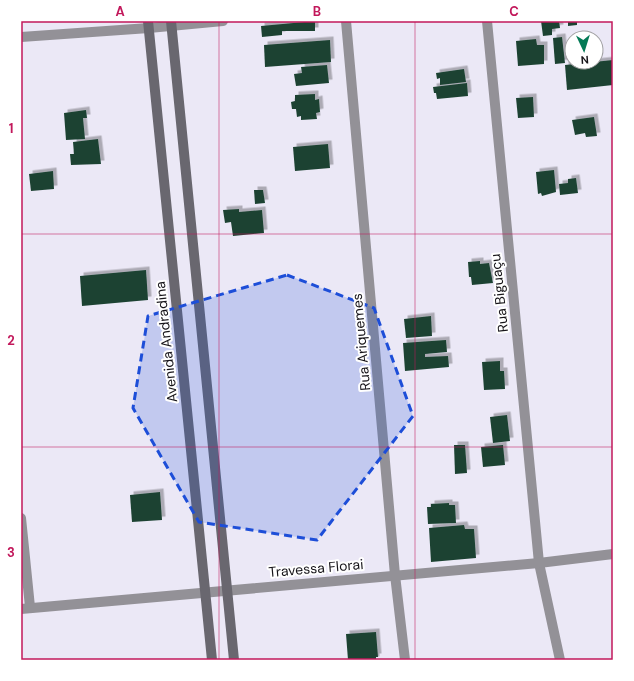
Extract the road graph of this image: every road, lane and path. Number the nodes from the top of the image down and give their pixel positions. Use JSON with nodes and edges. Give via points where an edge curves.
{"nodes":[{"id":1,"x":223,"y":21,"type":"edge"},
{"id":2,"x":346,"y":21,"type":"edge"},
{"id":3,"x":487,"y":21,"type":"edge"},
{"id":4,"x":172,"y":24,"type":"edge"},
{"id":5,"x":148,"y":25,"type":"edge"},
{"id":6,"x":21,"y":36,"type":"edge"},
{"id":7,"x":21,"y":518,"type":"edge"},
{"id":8,"x":613,"y":554,"type":"edge"},
{"id":9,"x":539,"y":563,"type":"junction"},
{"id":10,"x":395,"y":575,"type":"junction"},
{"id":11,"x":227,"y":590,"type":"junction"},
{"id":12,"x":204,"y":591,"type":"junction"},
{"id":13,"x":26,"y":608,"type":"edge"},
{"id":14,"x":212,"y":660,"type":"edge"},
{"id":15,"x":234,"y":660,"type":"edge"},
{"id":16,"x":405,"y":660,"type":"edge"},
{"id":17,"x":560,"y":660,"type":"edge"}],
"edges":[{"from":1,"to":4,"type":"street"},
{"from":2,"to":10,"type":"street","name":"Rua Ariquemes"},
{"from":3,"to":9,"type":"street","name":"Rua Biguaçu"},
{"from":4,"to":5,"type":"street"},
{"from":4,"to":11,"type":"main road"},
{"from":5,"to":6,"type":"street"},
{"from":5,"to":12,"type":"main road","name":"Avenida Andradina"},
{"from":7,"to":13,"type":"street"},
{"from":8,"to":9,"type":"street","name":"Travessa Florai"},
{"from":9,"to":10,"type":"street","name":"Travessa Florai"},
{"from":9,"to":17,"type":"street","name":"Rua Biguaçu"},
{"from":10,"to":11,"type":"street","name":"Travessa Florai"},
{"from":10,"to":16,"type":"street","name":"Rua Ariquemes"},
{"from":11,"to":12,"type":"street","name":"Travessa Florai"},
{"from":11,"to":15,"type":"main road"},
{"from":12,"to":13,"type":"street","name":"Travessa Florai"},
{"from":12,"to":14,"type":"main road","name":"Avenida Andradina"}]}
